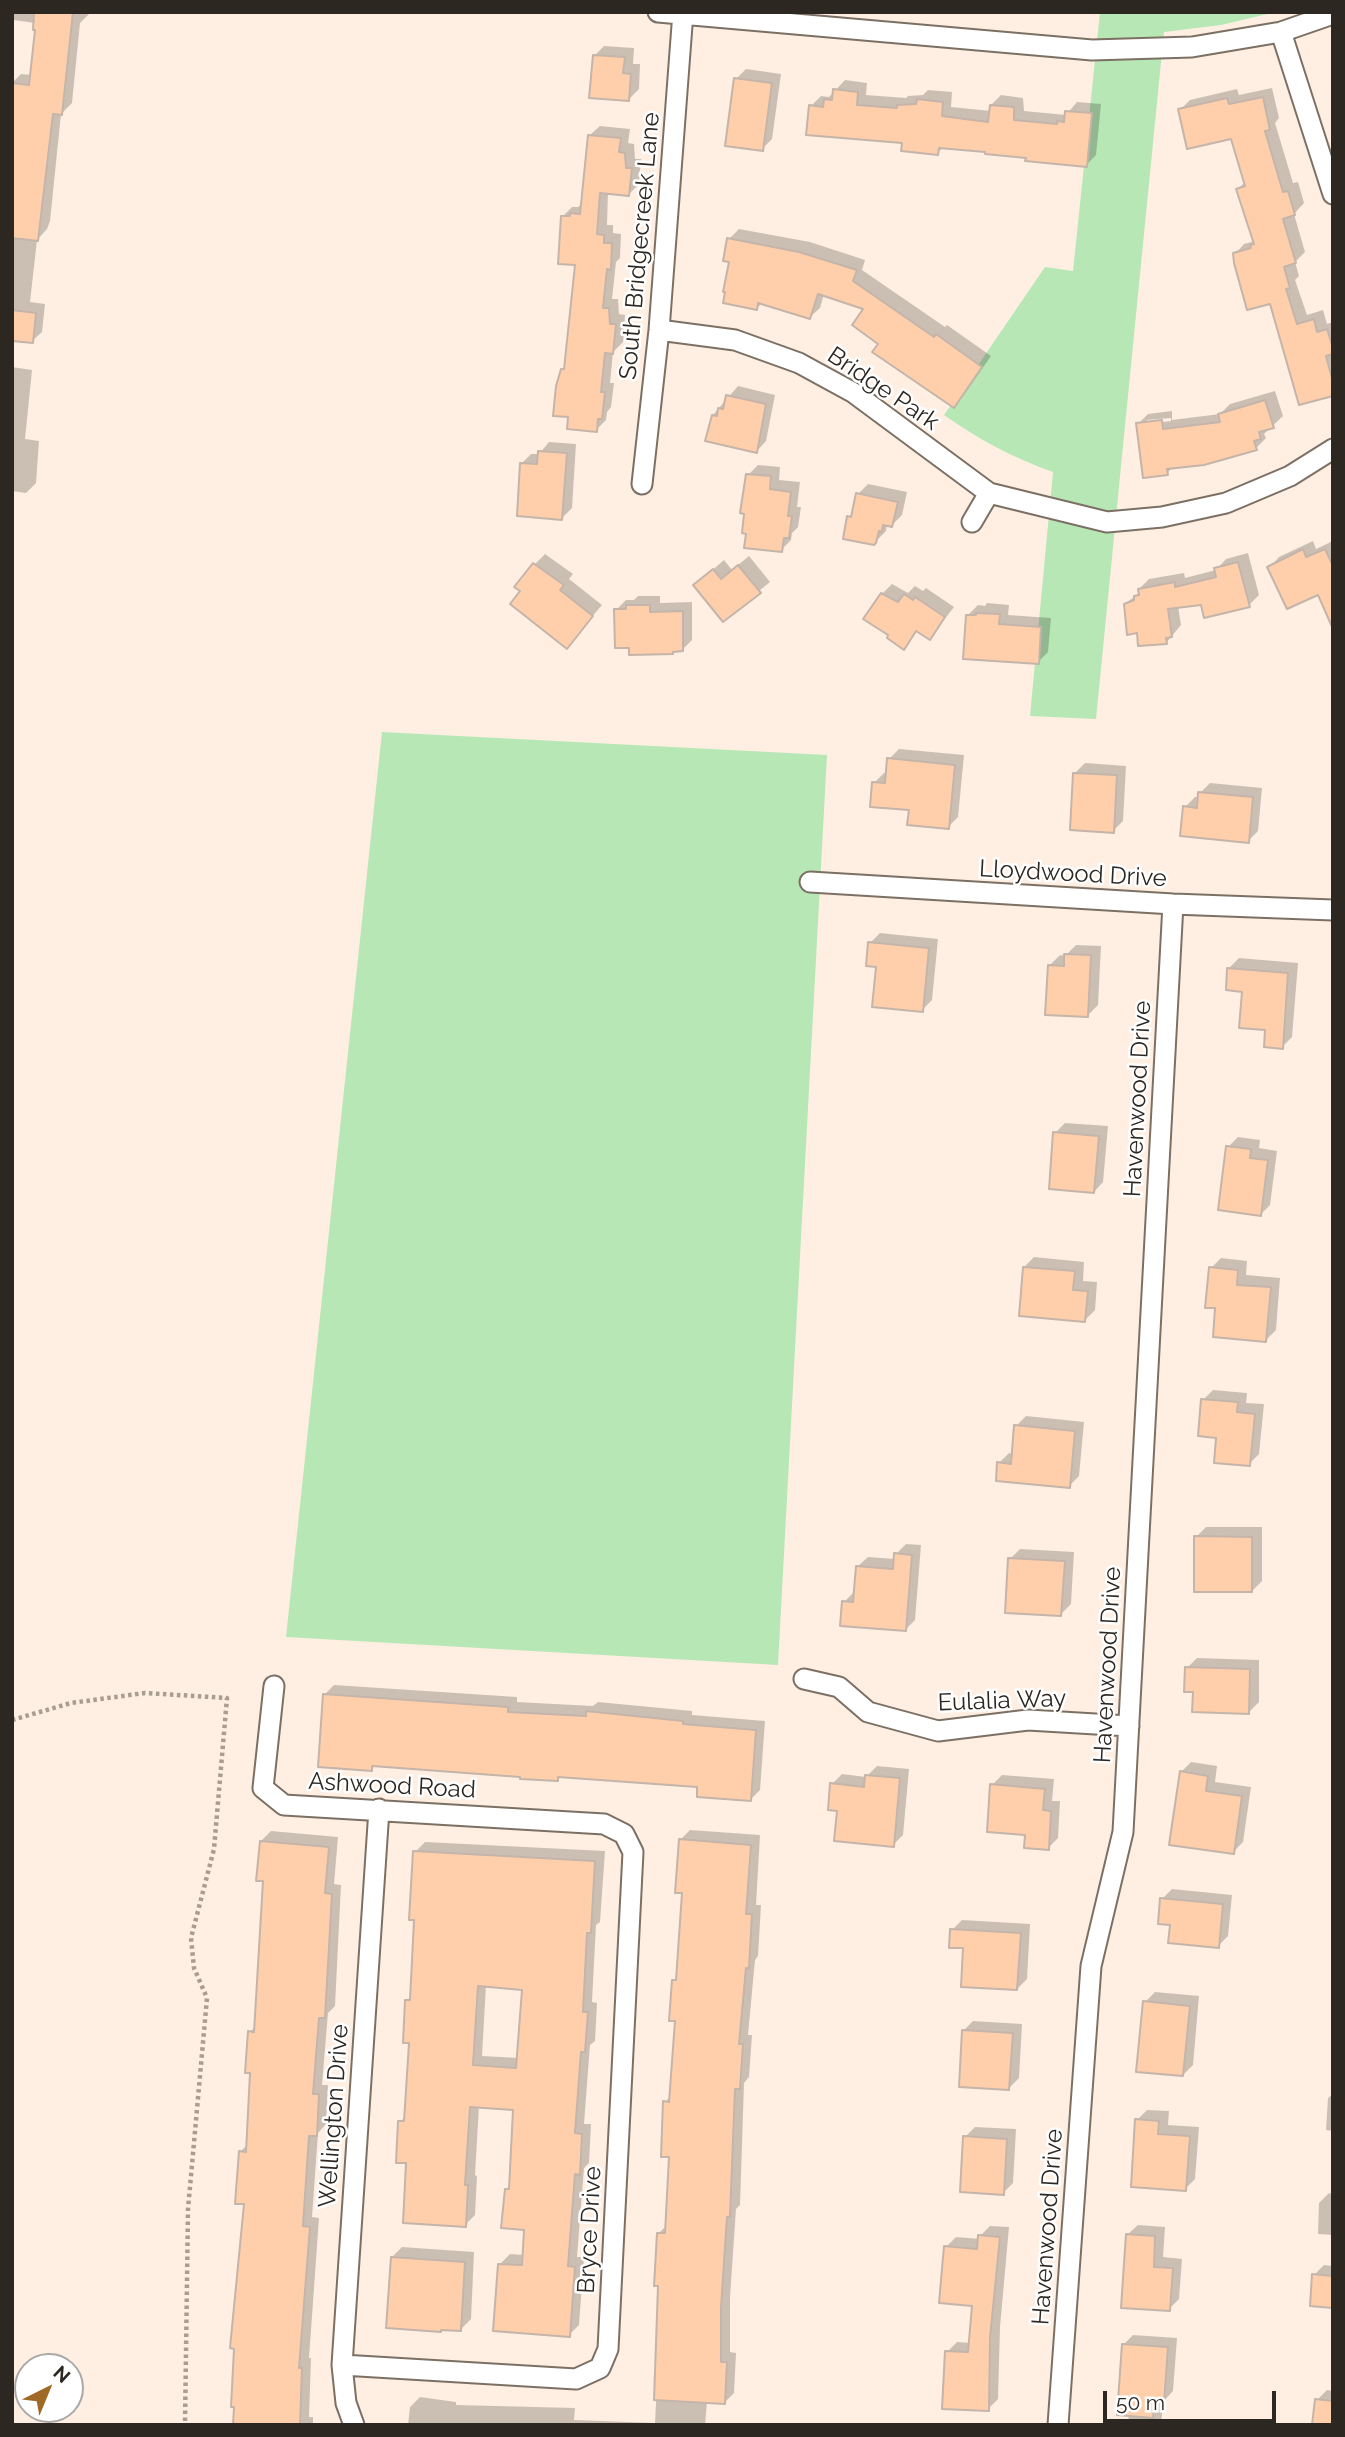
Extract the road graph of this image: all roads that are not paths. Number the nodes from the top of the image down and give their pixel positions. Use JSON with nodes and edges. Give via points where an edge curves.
{"nodes":[{"id":1,"x":658,"y":12,"type":"edge"},
{"id":2,"x":683,"y":14,"type":"edge"},
{"id":3,"x":1333,"y":14,"type":"edge"},
{"id":4,"x":1281,"y":32,"type":"junction"},
{"id":5,"x":1333,"y":194,"type":"edge"},
{"id":6,"x":659,"y":330,"type":"junction"},
{"id":7,"x":1333,"y":449,"type":"edge"},
{"id":8,"x":642,"y":484,"type":"dead end"},
{"id":9,"x":989,"y":493,"type":"junction"},
{"id":10,"x":972,"y":522,"type":"dead end"},
{"id":11,"x":810,"y":882,"type":"dead end"},
{"id":12,"x":1173,"y":904,"type":"junction"},
{"id":13,"x":1333,"y":909,"type":"edge"},
{"id":14,"x":804,"y":1679,"type":"dead end"},
{"id":15,"x":274,"y":1685,"type":"dead end"},
{"id":16,"x":1129,"y":1726,"type":"junction"},
{"id":17,"x":379,"y":1809,"type":"junction"},
{"id":18,"x":624,"y":1834,"type":"joint"},
{"id":19,"x":342,"y":2365,"type":"junction"},
{"id":20,"x":354,"y":2425,"type":"edge"},
{"id":21,"x":1058,"y":2425,"type":"edge"}],
"edges":[{"from":1,"to":2,"type":"street"},
{"from":2,"to":4,"type":"street","via":[[1092,50],[1192,47]]},
{"from":2,"to":6,"type":"street","name":"South Bridgecreek Lane"},
{"from":3,"to":4,"type":"street"},
{"from":4,"to":5,"type":"street"},
{"from":6,"to":8,"type":"street","name":"South Bridgecreek Lane"},
{"from":6,"to":9,"type":"street","name":"Bridge Park","via":[[735,340],[799,363],[854,393]]},
{"from":7,"to":9,"type":"street","name":"Bridge Park","via":[[1290,476],[1226,503],[1162,517],[1107,522]]},
{"from":9,"to":10,"type":"street"},
{"from":11,"to":12,"type":"street","name":"Lloydwood Drive"},
{"from":12,"to":13,"type":"street","name":"Lloydwood Drive"},
{"from":12,"to":16,"type":"street","name":"Havenwood Drive"},
{"from":14,"to":16,"type":"street","name":"Eulalia Way","via":[[839,1687],[867,1712],[938,1731],[1028,1720]]},
{"from":15,"to":17,"type":"street","name":"Ashwood Road","via":[[263,1788],[284,1805]]},
{"from":16,"to":21,"type":"street","name":"Havenwood Drive","via":[[1123,1832],[1091,1966]]},
{"from":17,"to":18,"type":"street","name":"Ashwood Road","via":[[604,1824]]},
{"from":17,"to":19,"type":"street","name":"Wellington Drive"},
{"from":18,"to":19,"type":"street","name":"Bryce Drive","via":[[634,1852],[608,2350],[600,2368],[576,2379]]},
{"from":19,"to":20,"type":"street","name":"Wellington Drive","via":[[346,2403]]}]}
